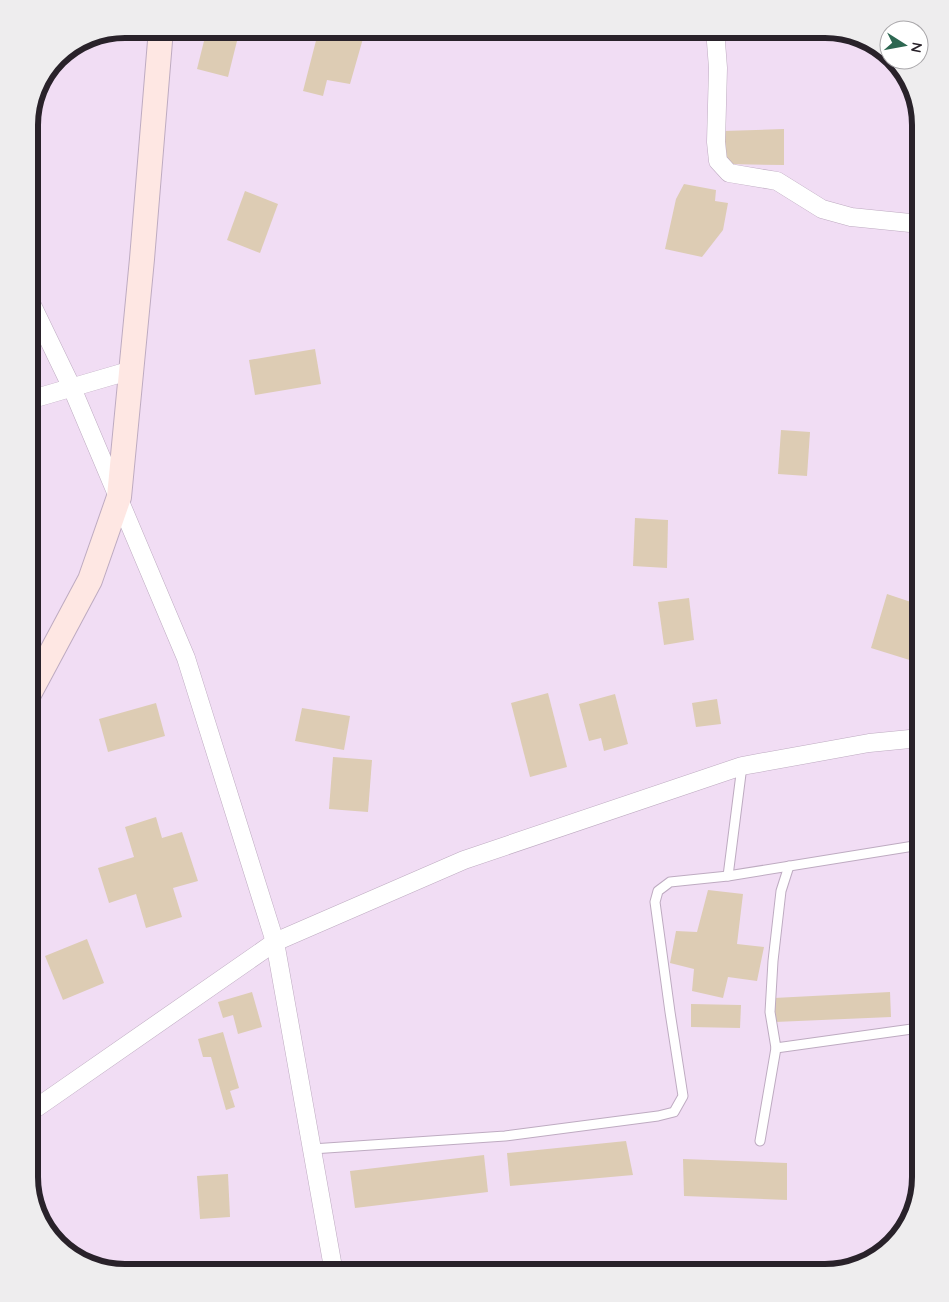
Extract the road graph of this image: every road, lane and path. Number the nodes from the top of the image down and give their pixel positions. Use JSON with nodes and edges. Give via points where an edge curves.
{"nodes":[{"id":1,"x":160,"y":38,"type":"edge"},
{"id":2,"x":716,"y":38,"type":"edge"},
{"id":3,"x":912,"y":223,"type":"edge"},
{"id":4,"x":38,"y":318,"type":"edge"},
{"id":5,"x":132,"y":370,"type":"junction"},
{"id":6,"x":72,"y":388,"type":"junction"},
{"id":7,"x":38,"y":397,"type":"edge"},
{"id":8,"x":119,"y":497,"type":"junction"},
{"id":9,"x":38,"y":677,"type":"edge"},
{"id":10,"x":912,"y":739,"type":"edge"},
{"id":11,"x":742,"y":766,"type":"junction"},
{"id":12,"x":912,"y":846,"type":"edge"},
{"id":13,"x":789,"y":866,"type":"junction"},
{"id":14,"x":728,"y":876,"type":"junction"},
{"id":15,"x":274,"y":942,"type":"junction"},
{"id":16,"x":912,"y":1026,"type":"edge"},
{"id":17,"x":776,"y":1048,"type":"junction"},
{"id":18,"x":38,"y":1107,"type":"edge"},
{"id":19,"x":760,"y":1141,"type":"dead end"},
{"id":20,"x":312,"y":1149,"type":"junction"},
{"id":21,"x":332,"y":1264,"type":"edge"}],
"edges":[{"from":1,"to":5,"type":"street"},
{"from":2,"to":3,"type":"street","via":[[716,142],[718,161],[729,173],[777,181],[829,211],[851,217]]},
{"from":4,"to":6,"type":"street"},
{"from":5,"to":6,"type":"street"},
{"from":5,"to":8,"type":"street"},
{"from":6,"to":7,"type":"street"},
{"from":6,"to":8,"type":"street"},
{"from":8,"to":9,"type":"street","via":[[90,580]]},
{"from":8,"to":15,"type":"street","via":[[186,658]]},
{"from":10,"to":11,"type":"street","via":[[869,743]]},
{"from":11,"to":14,"type":"lane"},
{"from":11,"to":15,"type":"street","via":[[464,860]]},
{"from":12,"to":13,"type":"lane"},
{"from":13,"to":14,"type":"lane"},
{"from":13,"to":17,"type":"lane","via":[[781,891],[773,961],[770,1012]]},
{"from":14,"to":20,"type":"lane","via":[[670,882],[658,891],[655,902],[683,1096],[674,1112],[505,1136]]},
{"from":15,"to":18,"type":"street"},
{"from":15,"to":20,"type":"street"},
{"from":16,"to":17,"type":"lane"},
{"from":17,"to":19,"type":"lane"},
{"from":20,"to":21,"type":"street"}]}
